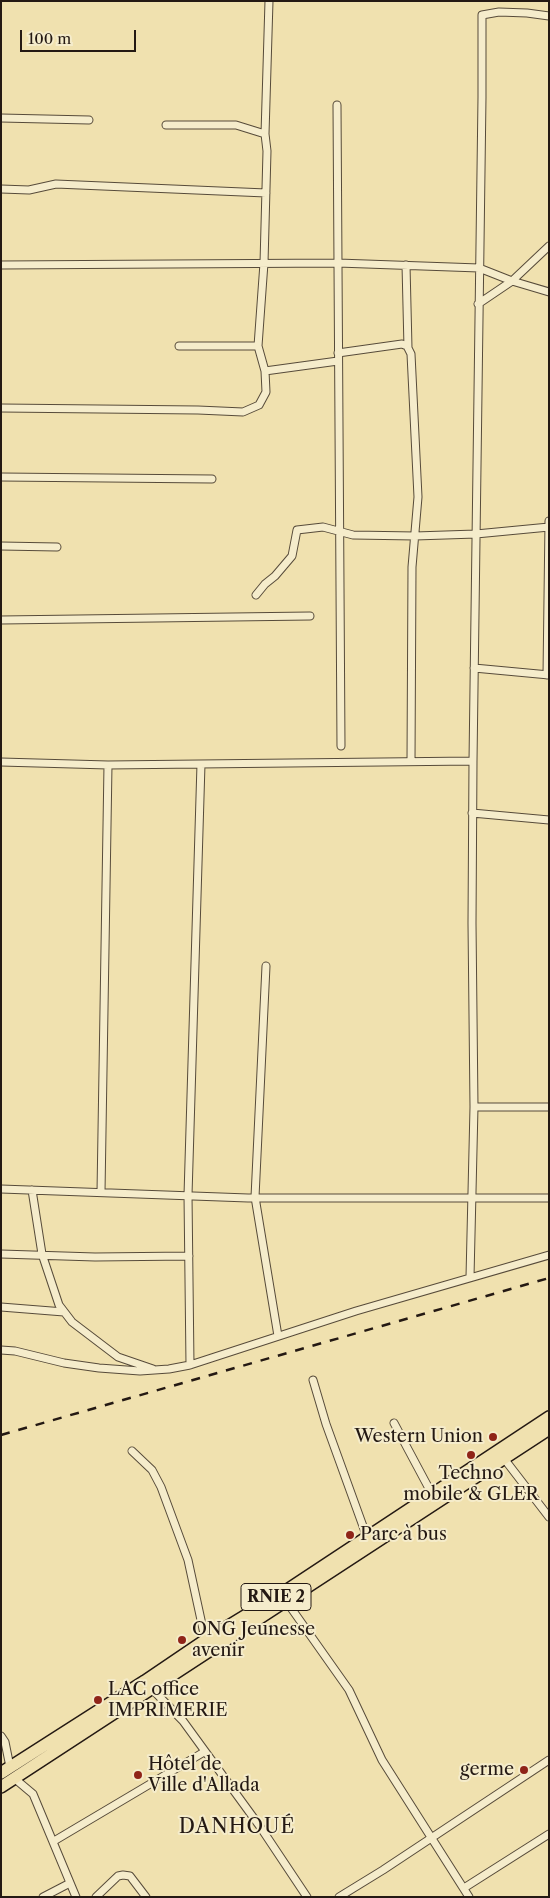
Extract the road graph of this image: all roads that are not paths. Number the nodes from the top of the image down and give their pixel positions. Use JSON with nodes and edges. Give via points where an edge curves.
{"nodes":[{"id":1,"x":269,"y":1,"type":"edge"},
{"id":2,"x":549,"y":16,"type":"edge"},
{"id":3,"x":337,"y":105,"type":"dead end"},
{"id":4,"x":1,"y":118,"type":"edge"},
{"id":5,"x":89,"y":120,"type":"dead end"},
{"id":6,"x":166,"y":125,"type":"dead end"},
{"id":7,"x":266,"y":134,"type":"junction"},
{"id":8,"x":1,"y":189,"type":"edge"},
{"id":9,"x":266,"y":193,"type":"junction"},
{"id":10,"x":549,"y":246,"type":"edge"},
{"id":11,"x":264,"y":263,"type":"junction"},
{"id":12,"x":338,"y":263,"type":"junction"},
{"id":13,"x":1,"y":265,"type":"edge"},
{"id":14,"x":406,"y":265,"type":"junction"},
{"id":15,"x":479,"y":268,"type":"junction"},
{"id":16,"x":512,"y":281,"type":"junction"},
{"id":17,"x":549,"y":292,"type":"edge"},
{"id":18,"x":478,"y":304,"type":"junction"},
{"id":19,"x":179,"y":346,"type":"dead end"},
{"id":20,"x":258,"y":346,"type":"junction"},
{"id":21,"x":408,"y":348,"type":"junction"},
{"id":22,"x":338,"y":357,"type":"junction"},
{"id":23,"x":265,"y":371,"type":"junction"},
{"id":24,"x":1,"y":408,"type":"edge"},
{"id":25,"x":1,"y":477,"type":"edge"},
{"id":26,"x":212,"y":479,"type":"dead end"},
{"id":27,"x":549,"y":521,"type":"edge"},
{"id":28,"x":549,"y":527,"type":"edge"},
{"id":29,"x":339,"y":530,"type":"junction"},
{"id":30,"x":476,"y":534,"type":"junction"},
{"id":31,"x":415,"y":536,"type":"junction"},
{"id":32,"x":1,"y":546,"type":"edge"},
{"id":33,"x":58,"y":547,"type":"dead end"},
{"id":34,"x":256,"y":596,"type":"dead end"},
{"id":35,"x":310,"y":616,"type":"dead end"},
{"id":36,"x":1,"y":620,"type":"edge"},
{"id":37,"x":474,"y":668,"type":"junction"},
{"id":38,"x":548,"y":675,"type":"edge"},
{"id":39,"x":340,"y":746,"type":"dead end"},
{"id":40,"x":411,"y":761,"type":"junction"},
{"id":41,"x":473,"y":761,"type":"junction"},
{"id":42,"x":1,"y":762,"type":"edge"},
{"id":43,"x":201,"y":764,"type":"junction"},
{"id":44,"x":108,"y":765,"type":"junction"},
{"id":45,"x":472,"y":813,"type":"junction"},
{"id":46,"x":549,"y":820,"type":"edge"},
{"id":47,"x":266,"y":966,"type":"dead end"},
{"id":48,"x":549,"y":1106,"type":"edge"},
{"id":49,"x":474,"y":1108,"type":"junction"},
{"id":50,"x":1,"y":1189,"type":"edge"},
{"id":51,"x":32,"y":1190,"type":"junction"},
{"id":52,"x":101,"y":1192,"type":"junction"},
{"id":53,"x":188,"y":1195,"type":"junction"},
{"id":54,"x":255,"y":1198,"type":"junction"},
{"id":55,"x":471,"y":1198,"type":"junction"},
{"id":56,"x":549,"y":1198,"type":"edge"},
{"id":57,"x":1,"y":1254,"type":"edge"},
{"id":58,"x":42,"y":1254,"type":"junction"},
{"id":59,"x":549,"y":1255,"type":"edge"},
{"id":60,"x":189,"y":1256,"type":"junction"},
{"id":61,"x":470,"y":1277,"type":"junction"},
{"id":62,"x":1,"y":1307,"type":"edge"},
{"id":63,"x":64,"y":1312,"type":"junction"},
{"id":64,"x":278,"y":1336,"type":"junction"},
{"id":65,"x":1,"y":1350,"type":"edge"},
{"id":66,"x":190,"y":1365,"type":"junction"},
{"id":67,"x":156,"y":1371,"type":"junction"},
{"id":68,"x":313,"y":1380,"type":"dead end"},
{"id":69,"x":549,"y":1417,"type":"edge"},
{"id":70,"x":394,"y":1423,"type":"dead end"},
{"id":71,"x":549,"y":1429,"type":"edge"},
{"id":72,"x":132,"y":1451,"type":"dead end"},
{"id":73,"x":501,"y":1454,"type":"junction"},
{"id":74,"x":434,"y":1498,"type":"junction"},
{"id":75,"x":549,"y":1517,"type":"edge"},
{"id":76,"x":368,"y":1541,"type":"junction"},
{"id":77,"x":284,"y":1597,"type":"junction"},
{"id":78,"x":208,"y":1646,"type":"junction"},
{"id":79,"x":148,"y":1685,"type":"junction"},
{"id":80,"x":1,"y":1736,"type":"edge"},
{"id":81,"x":204,"y":1752,"type":"junction"},
{"id":82,"x":549,"y":1760,"type":"edge"},
{"id":83,"x":8,"y":1773,"type":"edge"},
{"id":84,"x":1,"y":1787,"type":"edge"},
{"id":85,"x":549,"y":1834,"type":"edge"},
{"id":86,"x":430,"y":1838,"type":"junction"},
{"id":87,"x":54,"y":1841,"type":"junction"},
{"id":88,"x":70,"y":1883,"type":"junction"},
{"id":89,"x":464,"y":1888,"type":"junction"},
{"id":90,"x":43,"y":1897,"type":"edge"},
{"id":91,"x":76,"y":1897,"type":"edge"},
{"id":92,"x":96,"y":1897,"type":"edge"},
{"id":93,"x":146,"y":1897,"type":"edge"},
{"id":94,"x":307,"y":1897,"type":"edge"},
{"id":95,"x":338,"y":1897,"type":"edge"},
{"id":96,"x":469,"y":1897,"type":"edge"}],
"edges":[{"from":1,"to":7,"type":"street"},
{"from":2,"to":15,"type":"street","via":[[508,12],[482,15]]},
{"from":3,"to":12,"type":"street"},
{"from":4,"to":5,"type":"street"},
{"from":6,"to":7,"type":"street","via":[[236,124]]},
{"from":7,"to":9,"type":"street"},
{"from":8,"to":9,"type":"street","via":[[29,190],[56,184]]},
{"from":9,"to":11,"type":"street"},
{"from":10,"to":16,"type":"street"},
{"from":11,"to":12,"type":"street"},
{"from":11,"to":13,"type":"street"},
{"from":11,"to":20,"type":"street"},
{"from":12,"to":14,"type":"street"},
{"from":12,"to":22,"type":"street"},
{"from":14,"to":15,"type":"street"},
{"from":14,"to":21,"type":"street"},
{"from":15,"to":16,"type":"street"},
{"from":15,"to":18,"type":"street"},
{"from":16,"to":17,"type":"street"},
{"from":16,"to":18,"type":"street"},
{"from":18,"to":30,"type":"street"},
{"from":19,"to":20,"type":"street"},
{"from":20,"to":23,"type":"street"},
{"from":21,"to":22,"type":"street","via":[[402,344]]},
{"from":21,"to":31,"type":"street","via":[[411,354],[418,497]]},
{"from":22,"to":23,"type":"street"},
{"from":22,"to":29,"type":"street"},
{"from":23,"to":24,"type":"street","via":[[266,392],[259,405],[243,412]]},
{"from":25,"to":26,"type":"street"},
{"from":27,"to":28,"type":"street"},
{"from":28,"to":30,"type":"street"},
{"from":28,"to":38,"type":"street"},
{"from":29,"to":31,"type":"street","via":[[354,535]]},
{"from":29,"to":34,"type":"street","via":[[323,527],[297,530],[292,556]]},
{"from":29,"to":39,"type":"street"},
{"from":30,"to":31,"type":"street"},
{"from":30,"to":37,"type":"street"},
{"from":31,"to":40,"type":"street"},
{"from":32,"to":33,"type":"street"},
{"from":35,"to":36,"type":"street"},
{"from":37,"to":38,"type":"street"},
{"from":37,"to":41,"type":"street"},
{"from":40,"to":41,"type":"street"},
{"from":40,"to":43,"type":"street"},
{"from":41,"to":45,"type":"street"},
{"from":42,"to":44,"type":"street"},
{"from":43,"to":44,"type":"street"},
{"from":43,"to":53,"type":"street"},
{"from":44,"to":52,"type":"street"},
{"from":45,"to":46,"type":"street"},
{"from":45,"to":49,"type":"street"},
{"from":47,"to":54,"type":"street"},
{"from":48,"to":49,"type":"street"},
{"from":49,"to":55,"type":"street"},
{"from":50,"to":51,"type":"street"},
{"from":51,"to":52,"type":"street"},
{"from":51,"to":58,"type":"street"},
{"from":52,"to":53,"type":"street"},
{"from":53,"to":54,"type":"street"},
{"from":53,"to":60,"type":"street"},
{"from":54,"to":55,"type":"street"},
{"from":54,"to":64,"type":"street"},
{"from":55,"to":56,"type":"street"},
{"from":55,"to":61,"type":"street"},
{"from":57,"to":58,"type":"street"},
{"from":58,"to":60,"type":"street"},
{"from":58,"to":63,"type":"street"},
{"from":59,"to":61,"type":"street"},
{"from":60,"to":66,"type":"street"},
{"from":61,"to":64,"type":"street"},
{"from":62,"to":63,"type":"street"},
{"from":63,"to":67,"type":"street","via":[[85,1333],[118,1357]]},
{"from":64,"to":66,"type":"street"},
{"from":65,"to":67,"type":"street","via":[[99,1368]]},
{"from":66,"to":67,"type":"street"},
{"from":68,"to":76,"type":"street"},
{"from":69,"to":73,"type":"highway","name":"RNIE 2","number":"RNIE 2"},
{"from":70,"to":74,"type":"street"},
{"from":71,"to":73,"type":"highway","name":"RNIE 2","number":"RNIE 2"},
{"from":72,"to":78,"type":"street","via":[[152,1470],[161,1487],[188,1560]]},
{"from":73,"to":74,"type":"highway","name":"RNIE 2","number":"RNIE 2"},
{"from":73,"to":75,"type":"street"},
{"from":74,"to":76,"type":"highway","name":"RNIE 2","number":"RNIE 2"},
{"from":76,"to":77,"type":"highway","name":"RNIE 2","number":"RNIE 2"},
{"from":77,"to":78,"type":"highway","name":"RNIE 2","number":"RNIE 2"},
{"from":77,"to":86,"type":"street","via":[[349,1690],[382,1760]]},
{"from":78,"to":79,"type":"highway","name":"RNIE 2","number":"RNIE 2"},
{"from":79,"to":81,"type":"street","via":[[183,1721]]},
{"from":79,"to":83,"type":"highway","name":"RNIE 2","number":"RNIE 2"},
{"from":80,"to":83,"type":"street","via":[[5,1742]]},
{"from":81,"to":87,"type":"street"},
{"from":81,"to":94,"type":"street"},
{"from":82,"to":86,"type":"street"},
{"from":83,"to":84,"type":"highway","name":"RNIE 2","number":"RNIE 2"},
{"from":83,"to":87,"type":"street","via":[[33,1794]]},
{"from":85,"to":89,"type":"street"},
{"from":86,"to":89,"type":"street"},
{"from":86,"to":95,"type":"street"},
{"from":87,"to":88,"type":"street"},
{"from":88,"to":90,"type":"street"},
{"from":88,"to":91,"type":"street"},
{"from":89,"to":96,"type":"street"},
{"from":92,"to":93,"type":"street","via":[[123,1874],[130,1876]]}]}
